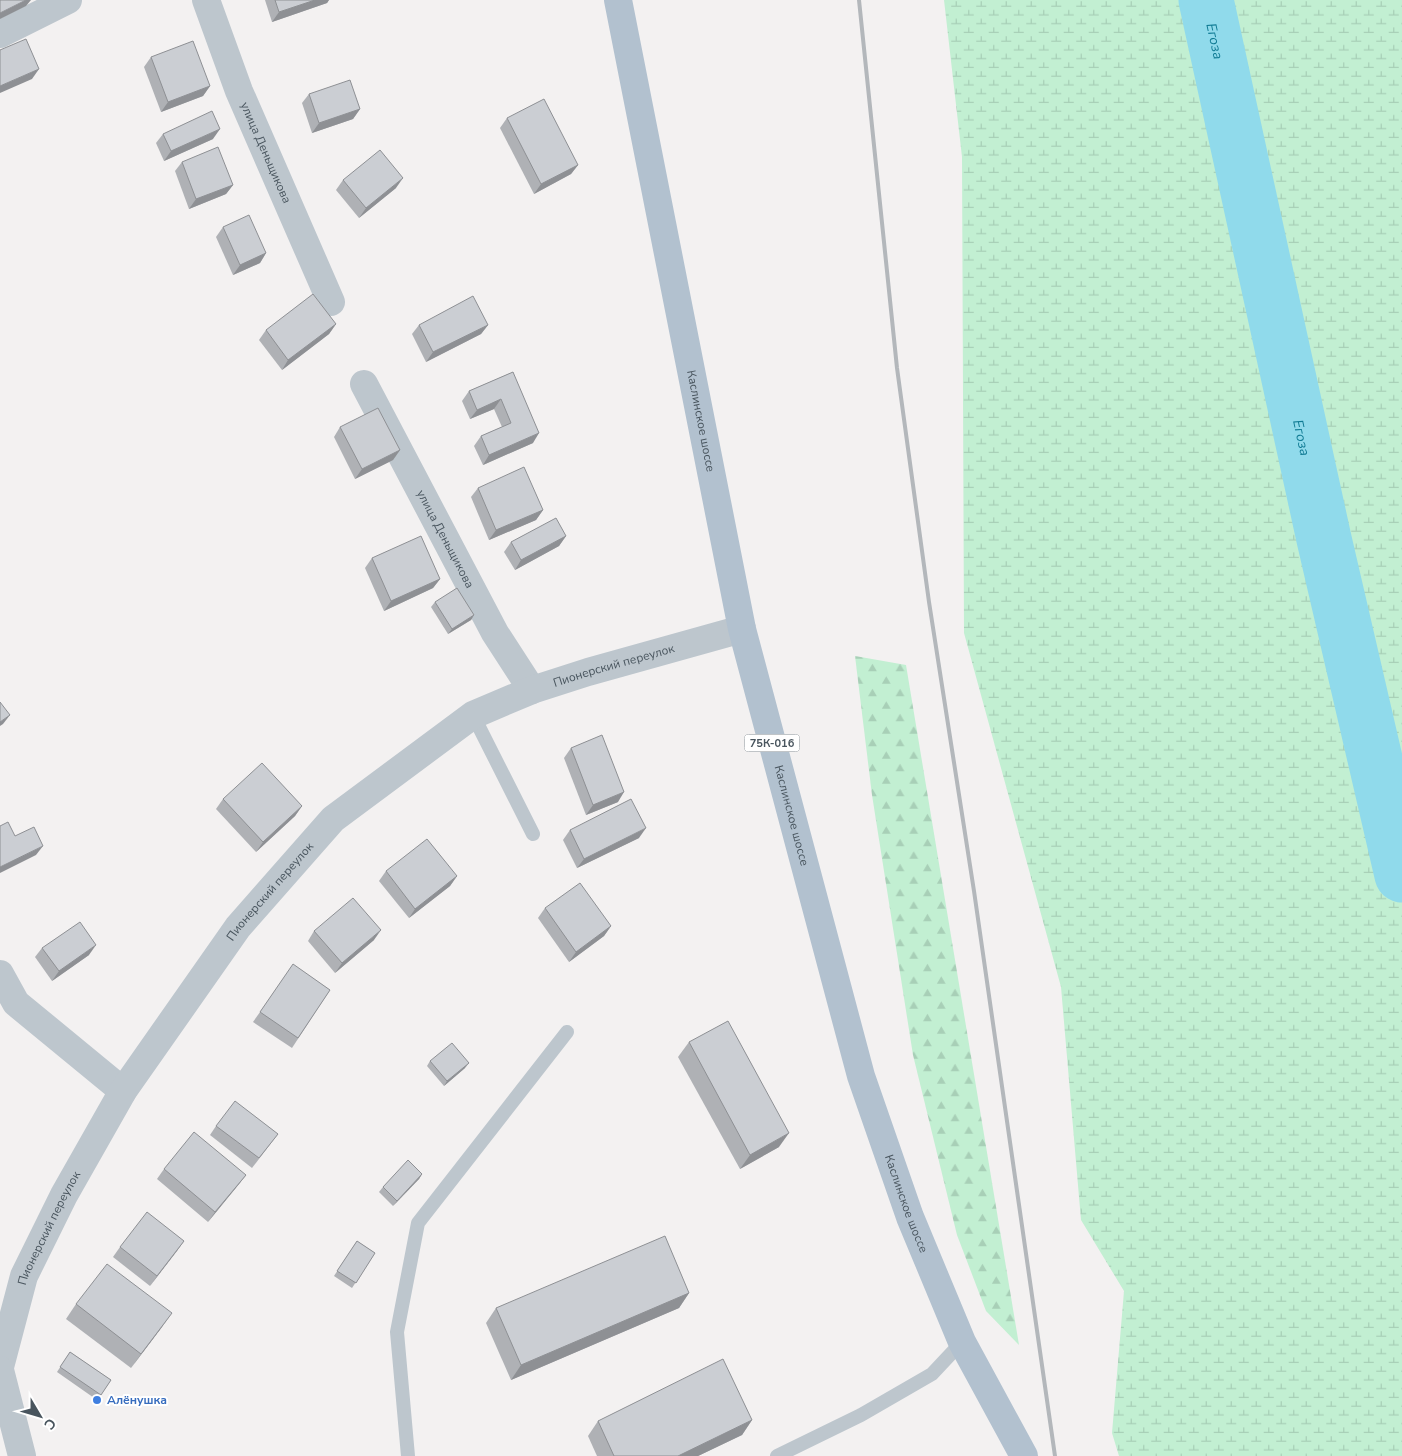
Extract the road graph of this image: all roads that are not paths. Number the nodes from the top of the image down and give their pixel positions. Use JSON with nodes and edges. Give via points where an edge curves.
{"nodes":[{"id":1,"x":68,"y":0,"type":"edge"},
{"id":2,"x":206,"y":0,"type":"edge"},
{"id":3,"x":618,"y":0,"type":"edge"},
{"id":4,"x":0,"y":34,"type":"edge"},
{"id":5,"x":331,"y":302,"type":"dead end"},
{"id":6,"x":364,"y":384,"type":"dead end"},
{"id":7,"x":742,"y":629,"type":"junction"},
{"id":8,"x":532,"y":690,"type":"junction"},
{"id":9,"x":473,"y":715,"type":"junction"},
{"id":10,"x":533,"y":834,"type":"dead end"},
{"id":11,"x":0,"y":974,"type":"edge"},
{"id":12,"x":8,"y":995,"type":"edge"},
{"id":13,"x":568,"y":1032,"type":"dead end"},
{"id":14,"x":123,"y":1091,"type":"junction"},
{"id":15,"x":962,"y":1342,"type":"junction"},
{"id":16,"x":0,"y":1369,"type":"edge"},
{"id":17,"x":18,"y":1455,"type":"edge"},
{"id":18,"x":408,"y":1456,"type":"edge"},
{"id":19,"x":777,"y":1456,"type":"edge"},
{"id":20,"x":1024,"y":1456,"type":"edge"}],
"edges":[{"from":1,"to":4,"type":"street"},
{"from":2,"to":5,"type":"street","name":"улица Деньщикова","via":[[239,91]]},
{"from":3,"to":7,"type":"main road","name":"Каслинское шоссе","number":"75К-016"},
{"from":6,"to":8,"type":"street","name":"улица Деньщикова","via":[[495,633]]},
{"from":7,"to":8,"type":"street","name":"Пионерский переулок"},
{"from":7,"to":15,"type":"main road","name":"Каслинское шоссе","number":"75К-016","via":[[861,1076],[910,1217]]},
{"from":8,"to":9,"type":"street","name":"Пионерский переулок"},
{"from":9,"to":10,"type":"lane"},
{"from":9,"to":14,"type":"street","name":"Пионерский переулок","via":[[333,819],[238,927]]},
{"from":11,"to":12,"type":"street"},
{"from":12,"to":14,"type":"street"},
{"from":13,"to":18,"type":"lane","via":[[418,1223],[397,1332]]},
{"from":14,"to":16,"type":"street","name":"Пионерский переулок","via":[[64,1195],[24,1276]]},
{"from":15,"to":19,"type":"lane","via":[[932,1374],[861,1415]]},
{"from":15,"to":20,"type":"main road","name":"Каслинское шоссе","number":"75К-016"},
{"from":16,"to":17,"type":"street","name":"Пионерский переулок"}]}
